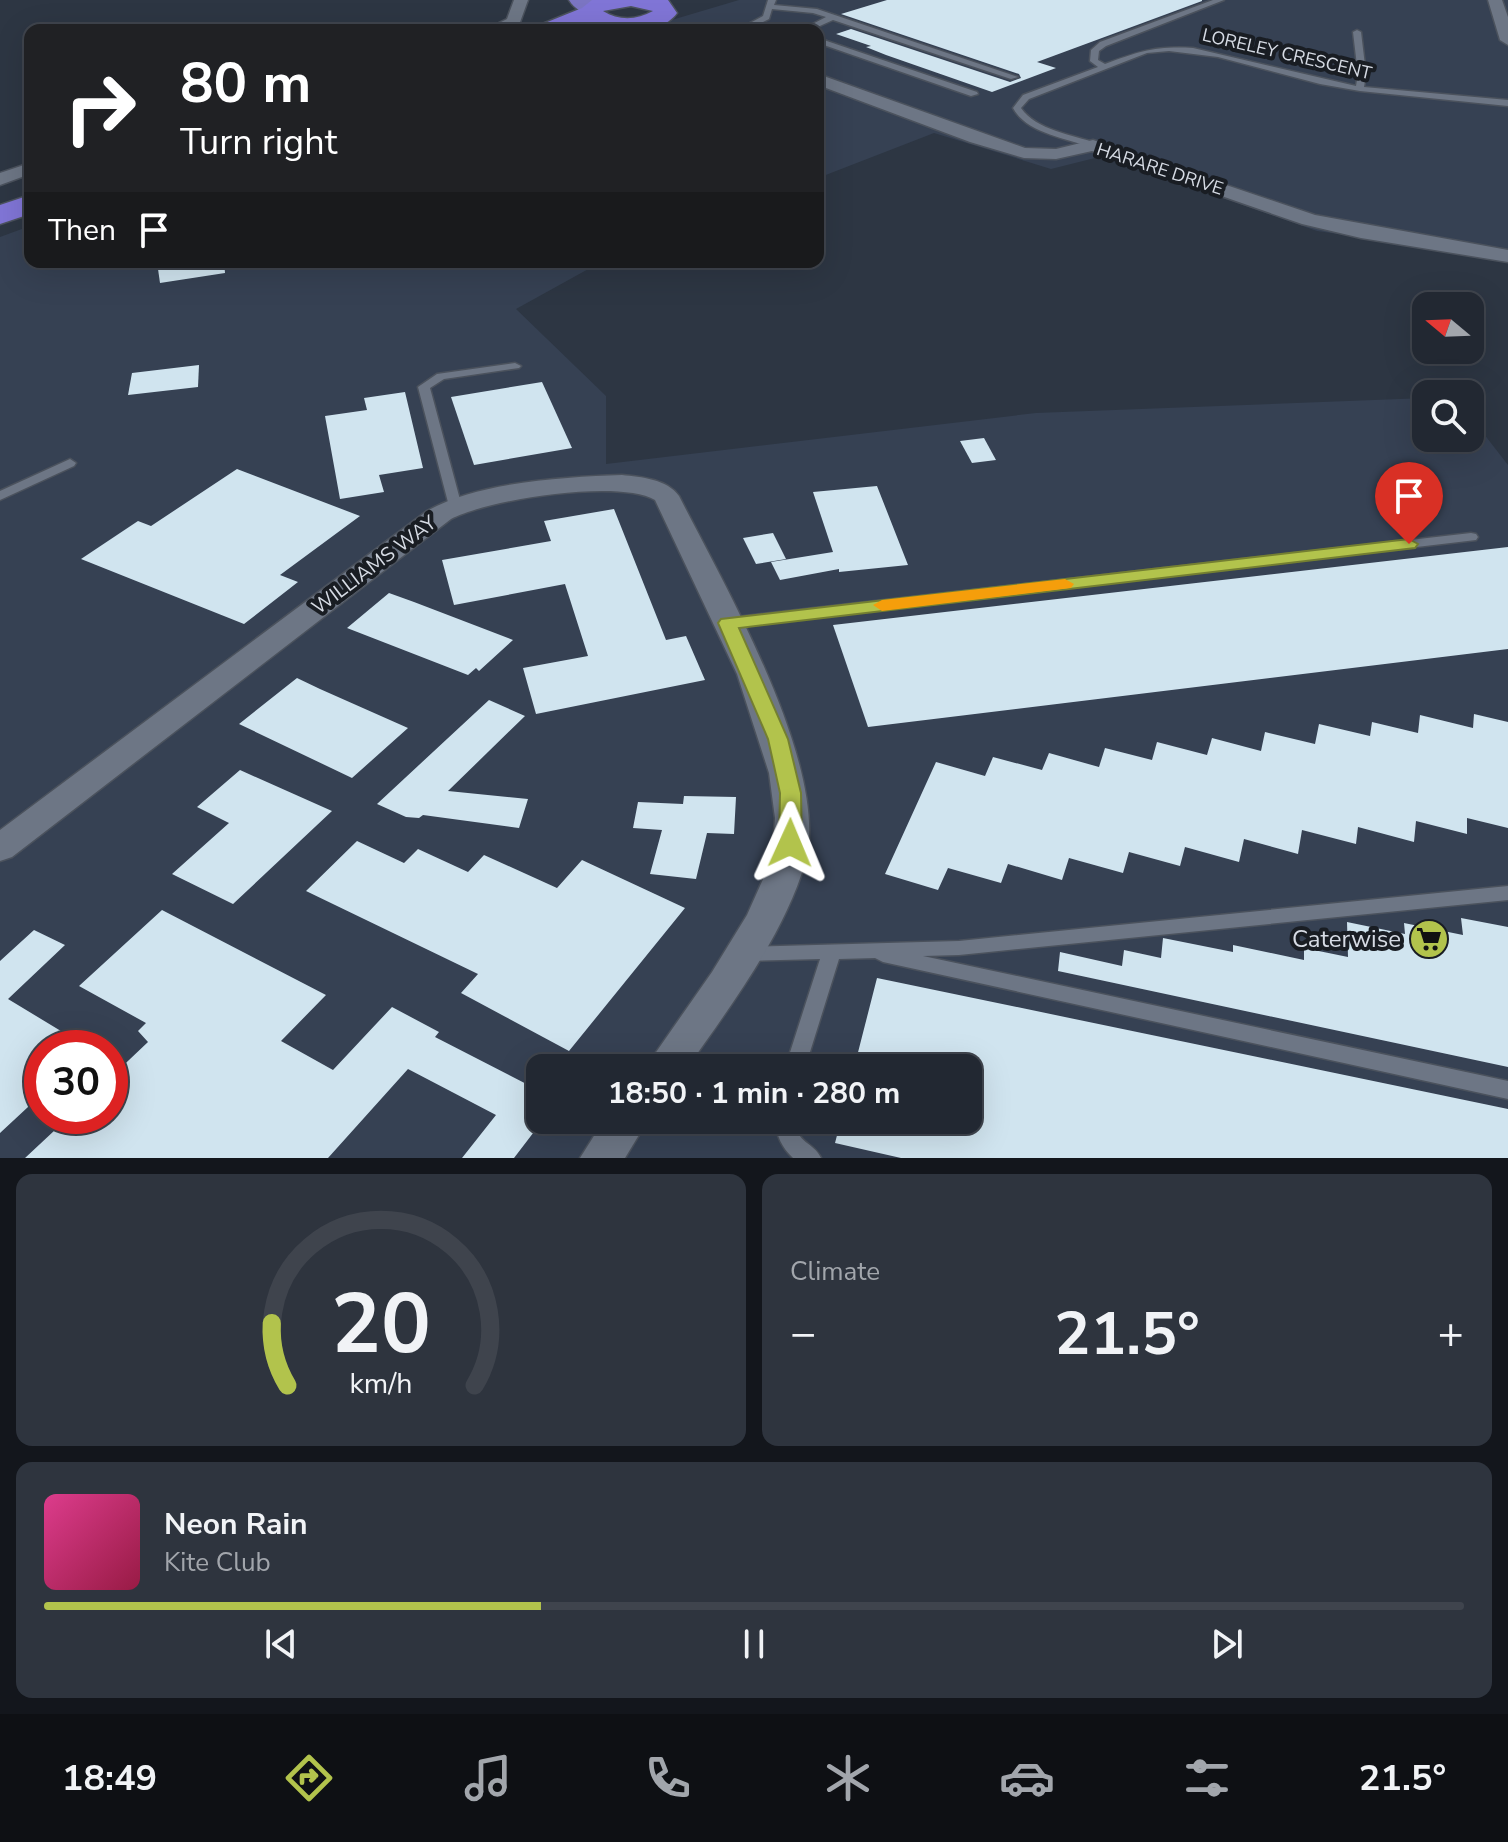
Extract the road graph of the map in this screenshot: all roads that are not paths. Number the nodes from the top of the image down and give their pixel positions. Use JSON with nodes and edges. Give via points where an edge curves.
{"nodes":[{"id":1,"x":521,"y":0,"type":"edge"},
{"id":2,"x":632,"y":0,"type":"edge"},
{"id":3,"x":1220,"y":0,"type":"edge"},
{"id":4,"x":1495,"y":0,"type":"edge"},
{"id":5,"x":771,"y":3,"type":"edge"},
{"id":6,"x":672,"y":14,"type":"edge"},
{"id":7,"x":601,"y":17,"type":"edge"},
{"id":8,"x":832,"y":17,"type":"junction"},
{"id":9,"x":509,"y":24,"type":"edge"},
{"id":10,"x":572,"y":24,"type":"edge"},
{"id":11,"x":754,"y":24,"type":"edge"},
{"id":12,"x":817,"y":24,"type":"edge"},
{"id":13,"x":1357,"y":32,"type":"dead end"},
{"id":14,"x":1508,"y":40,"type":"edge"},
{"id":15,"x":824,"y":42,"type":"edge"},
{"id":16,"x":1105,"y":67,"type":"junction"},
{"id":17,"x":1014,"y":77,"type":"dead end"},
{"id":18,"x":824,"y":81,"type":"edge"},
{"id":19,"x":1360,"y":89,"type":"junction"},
{"id":20,"x":974,"y":94,"type":"dead end"},
{"id":21,"x":1508,"y":103,"type":"edge"},
{"id":22,"x":1093,"y":145,"type":"junction"},
{"id":23,"x":24,"y":170,"type":"edge"},
{"id":24,"x":0,"y":179,"type":"edge"},
{"id":25,"x":24,"y":191,"type":"edge"},
{"id":26,"x":0,"y":200,"type":"edge"},
{"id":27,"x":24,"y":206,"type":"edge"},
{"id":28,"x":0,"y":215,"type":"edge"},
{"id":29,"x":1508,"y":256,"type":"edge"},
{"id":30,"x":515,"y":366,"type":"dead end"},
{"id":31,"x":70,"y":463,"type":"dead end"},
{"id":32,"x":0,"y":496,"type":"edge"},
{"id":33,"x":455,"y":507,"type":"junction"},
{"id":34,"x":1471,"y":537,"type":"dead end"},
{"id":35,"x":728,"y":623,"type":"junction"},
{"id":36,"x":0,"y":848,"type":"edge"},
{"id":37,"x":1508,"y":893,"type":"edge"},
{"id":38,"x":832,"y":951,"type":"junction"},
{"id":39,"x":863,"y":951,"type":"junction"},
{"id":40,"x":745,"y":954,"type":"junction"},
{"id":41,"x":675,"y":1054,"type":"edge"},
{"id":42,"x":799,"y":1054,"type":"edge"},
{"id":43,"x":1508,"y":1090,"type":"edge"},
{"id":44,"x":618,"y":1134,"type":"edge"},
{"id":45,"x":787,"y":1134,"type":"edge"},
{"id":46,"x":601,"y":1158,"type":"edge"},
{"id":47,"x":811,"y":1158,"type":"edge"}],
"edges":[{"from":1,"to":9,"type":"street"},
{"from":2,"to":6,"type":"highway","via":[[655,3]]},
{"from":2,"to":7,"type":"highway"},
{"from":3,"to":16,"type":"lane","via":[[1103,44],[1095,50],[1094,61]]},
{"from":4,"to":14,"type":"street"},
{"from":5,"to":8,"type":"lane"},
{"from":5,"to":11,"type":"lane","via":[[763,20]]},
{"from":6,"to":7,"type":"highway","via":[[653,21]]},
{"from":7,"to":10,"type":"highway"},
{"from":8,"to":12,"type":"lane"},
{"from":8,"to":17,"type":"lane"},
{"from":13,"to":19,"type":"lane"},
{"from":15,"to":20,"type":"lane"},
{"from":16,"to":19,"type":"lane","name":"LORELEY CRESCENT","via":[[1146,51],[1184,48]]},
{"from":16,"to":22,"type":"lane","name":"LORELEY CRESCENT","via":[[1026,97],[1017,108],[1021,117]]},
{"from":18,"to":22,"type":"street","name":"HARARE DRIVE","via":[[1024,153],[1056,154]]},
{"from":19,"to":21,"type":"lane","name":"LORELEY CRESCENT"},
{"from":22,"to":29,"type":"street","name":"HARARE DRIVE","via":[[1309,220]]},
{"from":23,"to":24,"type":"street"},
{"from":25,"to":26,"type":"highway"},
{"from":27,"to":28,"type":"highway"},
{"from":30,"to":33,"type":"lane","via":[[441,376],[424,387]]},
{"from":31,"to":32,"type":"lane"},
{"from":33,"to":35,"type":"street","name":"WILLIAMS WAY","via":[[598,482],[656,489],[666,496]]},
{"from":33,"to":36,"type":"street","name":"WILLIAMS WAY","via":[[411,534]]},
{"from":34,"to":35,"type":"lane"},
{"from":35,"to":40,"type":"street","name":"WILLIAMS WAY","via":[[778,739],[791,804],[789,861]]},
{"from":37,"to":39,"type":"lane","via":[[959,948]]},
{"from":38,"to":39,"type":"lane"},
{"from":38,"to":40,"type":"lane"},
{"from":38,"to":42,"type":"lane"},
{"from":39,"to":43,"type":"lane"},
{"from":40,"to":41,"type":"street","name":"WILLIAMS WAY"},
{"from":44,"to":46,"type":"street"},
{"from":45,"to":47,"type":"lane","via":[[796,1150]]}]}
